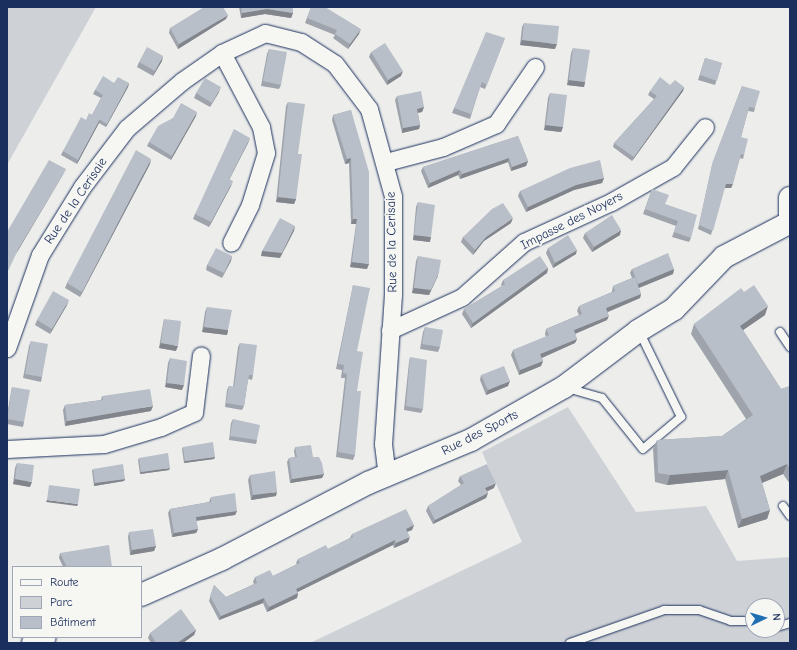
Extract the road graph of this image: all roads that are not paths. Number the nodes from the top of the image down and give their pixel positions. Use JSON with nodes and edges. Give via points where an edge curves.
{"nodes":[{"id":1,"x":222,"y":53,"type":"junction"},
{"id":2,"x":535,"y":67,"type":"dead end"},
{"id":3,"x":705,"y":127,"type":"dead end"},
{"id":4,"x":386,"y":162,"type":"junction"},
{"id":5,"x":790,"y":198,"type":"edge"},
{"id":6,"x":789,"y":223,"type":"edge"},
{"id":7,"x":231,"y":243,"type":"dead end"},
{"id":8,"x":390,"y":330,"type":"junction"},
{"id":9,"x":638,"y":331,"type":"junction"},
{"id":10,"x":780,"y":332,"type":"dead end"},
{"id":11,"x":790,"y":347,"type":"edge"},
{"id":12,"x":7,"y":348,"type":"edge"},
{"id":13,"x":201,"y":355,"type":"dead end"},
{"id":14,"x":564,"y":387,"type":"junction"},
{"id":15,"x":7,"y":449,"type":"edge"},
{"id":16,"x":387,"y":477,"type":"junction"},
{"id":17,"x":783,"y":506,"type":"dead end"},
{"id":18,"x":790,"y":516,"type":"edge"},
{"id":19,"x":142,"y":595,"type":"edge"},
{"id":20,"x":745,"y":621,"type":"edge"},
{"id":21,"x":43,"y":638,"type":"edge"},
{"id":22,"x":33,"y":643,"type":"edge"},
{"id":23,"x":570,"y":643,"type":"edge"}],
"edges":[{"from":1,"to":4,"type":"street","name":"Rue de la Cerisaie","via":[[265,33],[301,42],[335,64],[369,109]]},
{"from":1,"to":7,"type":"street","via":[[261,127],[266,153],[250,205]]},
{"from":1,"to":12,"type":"street","name":"Rue de la Cerisaie","via":[[182,81],[127,128],[82,187],[40,255]]},
{"from":2,"to":4,"type":"street","via":[[496,124],[442,147]]},
{"from":3,"to":8,"type":"street","name":"Impasse des Noyers","via":[[672,167],[611,202],[524,242],[462,297]]},
{"from":4,"to":8,"type":"street","name":"Rue de la Cerisaie","via":[[393,196]]},
{"from":5,"to":6,"type":"street"},
{"from":6,"to":9,"type":"street","name":"Rue des Sports","via":[[724,257],[674,309]]},
{"from":8,"to":16,"type":"street","name":"Rue de la Cerisaie","via":[[384,444]]},
{"from":9,"to":14,"type":"street","name":"Rue des Sports"},
{"from":9,"to":14,"type":"lane","via":[[681,416],[643,449],[602,398]]},
{"from":10,"to":11,"type":"lane"},
{"from":13,"to":15,"type":"street","via":[[194,412],[161,427],[104,444]]},
{"from":14,"to":16,"type":"street","name":"Rue des Sports","via":[[471,440]]},
{"from":16,"to":19,"type":"street","name":"Rue des Sports","via":[[368,483],[222,559]]},
{"from":17,"to":18,"type":"lane"},
{"from":20,"to":23,"type":"lane","via":[[731,621],[699,610],[668,609],[642,614]]},
{"from":21,"to":22,"type":"street"}]}
